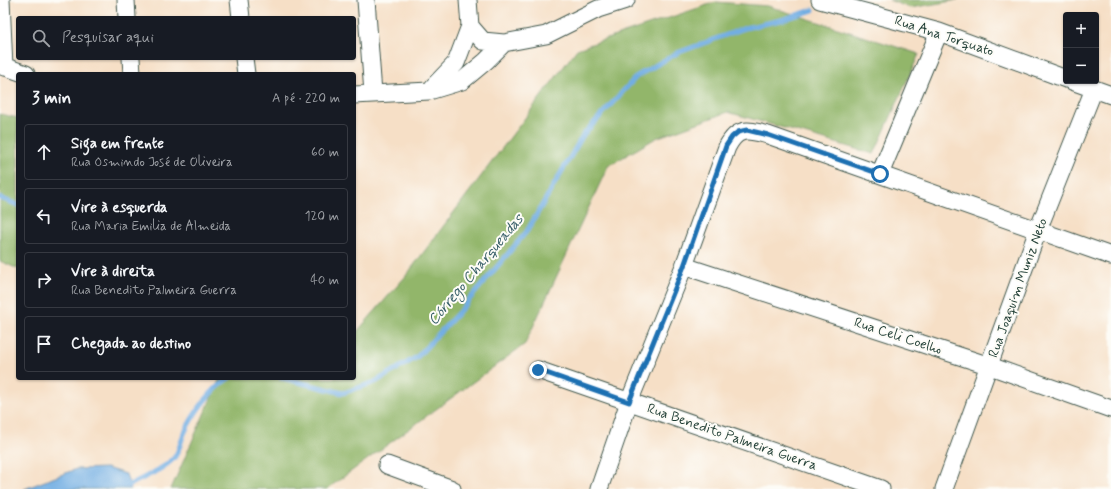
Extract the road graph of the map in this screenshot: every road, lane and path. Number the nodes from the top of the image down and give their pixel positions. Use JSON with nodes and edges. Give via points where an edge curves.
{"nodes":[{"id":1,"x":1,"y":0,"type":"edge"},
{"id":2,"x":126,"y":0,"type":"edge"},
{"id":3,"x":239,"y":0,"type":"edge"},
{"id":4,"x":366,"y":0,"type":"edge"},
{"id":5,"x":468,"y":0,"type":"edge"},
{"id":6,"x":626,"y":0,"type":"edge"},
{"id":7,"x":820,"y":0,"type":"edge"},
{"id":8,"x":127,"y":16,"type":"edge"},
{"id":9,"x":241,"y":16,"type":"edge"},
{"id":10,"x":470,"y":26,"type":"junction"},
{"id":11,"x":939,"y":32,"type":"junction"},
{"id":12,"x":504,"y":43,"type":"junction"},
{"id":13,"x":131,"y":60,"type":"edge"},
{"id":14,"x":244,"y":60,"type":"edge"},
{"id":15,"x":2,"y":66,"type":"edge"},
{"id":16,"x":20,"y":72,"type":"edge"},
{"id":17,"x":132,"y":72,"type":"edge"},
{"id":18,"x":246,"y":72,"type":"edge"},
{"id":19,"x":1063,"y":78,"type":"edge"},
{"id":20,"x":1080,"y":84,"type":"edge"},
{"id":21,"x":1094,"y":89,"type":"junction"},
{"id":22,"x":429,"y":91,"type":"junction"},
{"id":23,"x":373,"y":93,"type":"junction"},
{"id":24,"x":356,"y":95,"type":"edge"},
{"id":25,"x":1111,"y":95,"type":"edge"},
{"id":26,"x":880,"y":174,"type":"junction"},
{"id":27,"x":1038,"y":230,"type":"junction"},
{"id":28,"x":1111,"y":256,"type":"edge"},
{"id":29,"x":684,"y":266,"type":"junction"},
{"id":30,"x":990,"y":366,"type":"junction"},
{"id":31,"x":538,"y":370,"type":"dead end"},
{"id":32,"x":629,"y":402,"type":"junction"},
{"id":33,"x":1111,"y":409,"type":"edge"},
{"id":34,"x":387,"y":465,"type":"dead end"},
{"id":35,"x":452,"y":489,"type":"edge"},
{"id":36,"x":598,"y":489,"type":"edge"},
{"id":37,"x":881,"y":489,"type":"edge"},
{"id":38,"x":944,"y":489,"type":"edge"}],
"edges":[{"from":1,"to":15,"type":"street"},
{"from":2,"to":8,"type":"street"},
{"from":3,"to":9,"type":"street"},
{"from":4,"to":23,"type":"street"},
{"from":5,"to":10,"type":"street"},
{"from":6,"to":12,"type":"street","via":[[598,9],[546,35]]},
{"from":7,"to":11,"type":"street","name":"Rua Ana Torquato"},
{"from":10,"to":12,"type":"street","via":[[483,41]]},
{"from":10,"to":22,"type":"street","via":[[456,63]]},
{"from":11,"to":19,"type":"street","name":"Rua Ana Torquato"},
{"from":11,"to":26,"type":"street"},
{"from":12,"to":22,"type":"street","via":[[462,81]]},
{"from":13,"to":17,"type":"street"},
{"from":14,"to":18,"type":"street"},
{"from":15,"to":16,"type":"street"},
{"from":20,"to":21,"type":"street"},
{"from":21,"to":25,"type":"street"},
{"from":21,"to":27,"type":"street","name":"Rua Joaquim Muniz Neto"},
{"from":22,"to":23,"type":"street"},
{"from":23,"to":24,"type":"street"},
{"from":26,"to":27,"type":"street"},
{"from":26,"to":29,"type":"street","via":[[768,135],[747,130],[738,132],[726,146]]},
{"from":27,"to":28,"type":"street"},
{"from":27,"to":30,"type":"street","name":"Rua Joaquim Muniz Neto"},
{"from":29,"to":30,"type":"street","name":"Rua Celi Coelho"},
{"from":29,"to":32,"type":"street"},
{"from":30,"to":33,"type":"street","name":"Rua Celi Coelho"},
{"from":30,"to":38,"type":"street","name":"Rua Joaquim Muniz Neto"},
{"from":31,"to":32,"type":"street","name":"Rua Benedito Palmeira Guerra"},
{"from":32,"to":36,"type":"street"},
{"from":32,"to":37,"type":"street","name":"Rua Benedito Palmeira Guerra"},
{"from":34,"to":35,"type":"street"}]}
